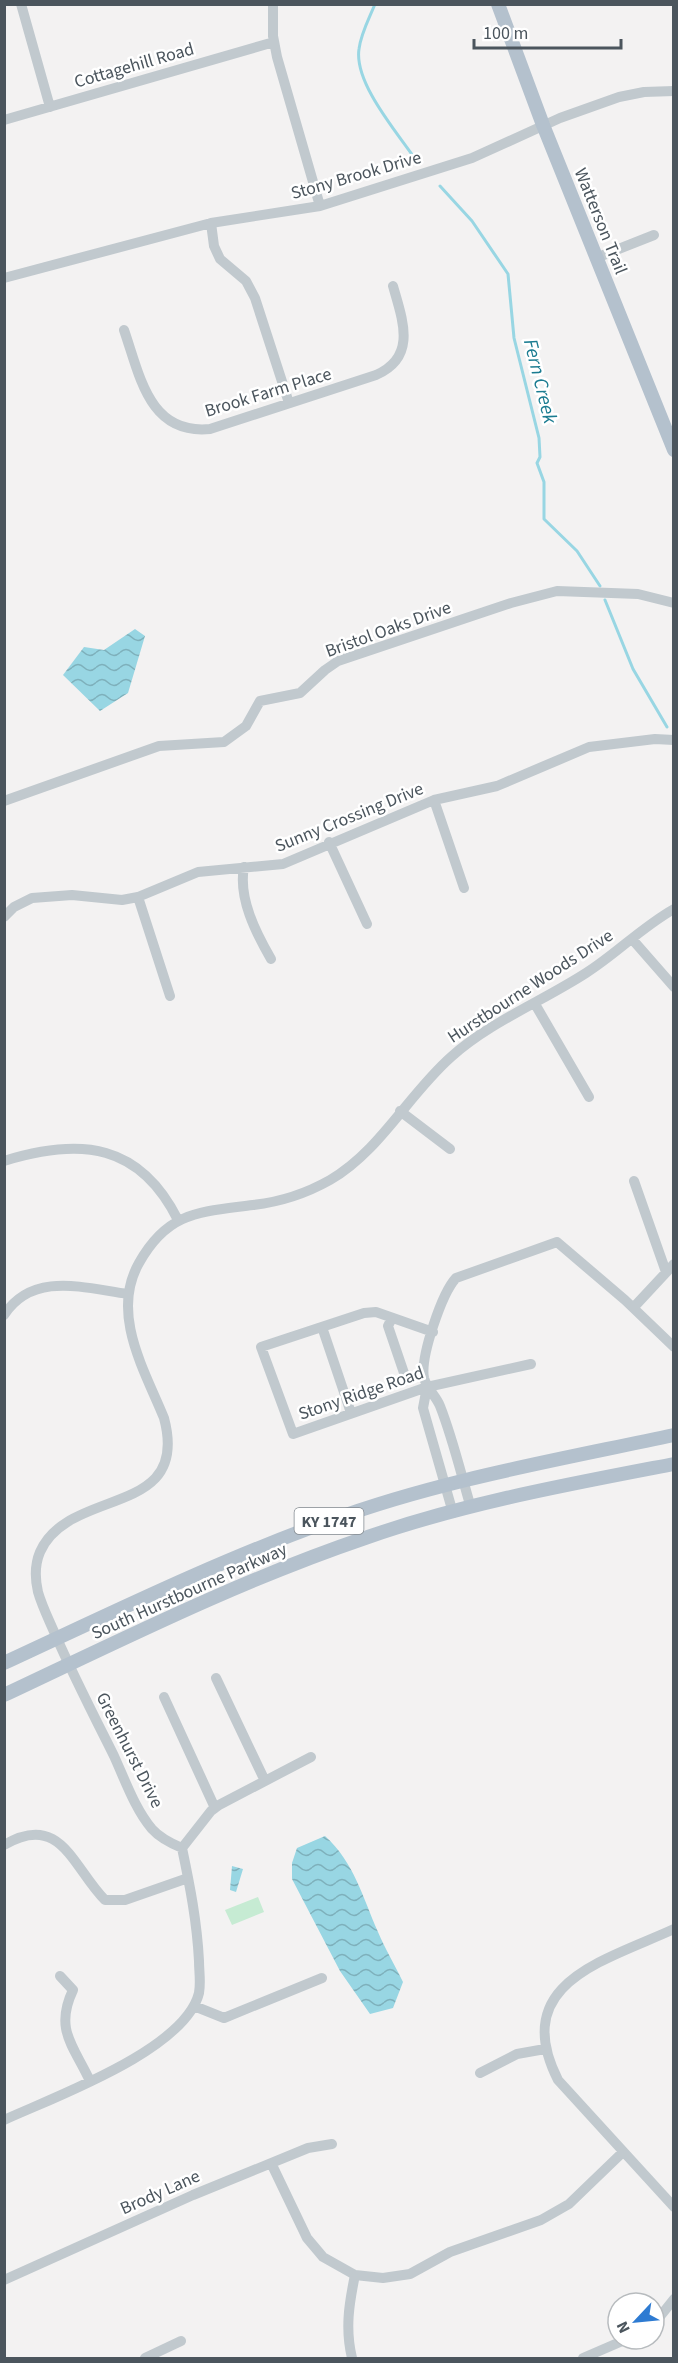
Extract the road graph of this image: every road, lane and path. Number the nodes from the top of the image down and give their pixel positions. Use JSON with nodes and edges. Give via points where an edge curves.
{"nodes":[{"id":1,"x":21,"y":4,"type":"edge"},
{"id":2,"x":273,"y":4,"type":"edge"},
{"id":3,"x":498,"y":4,"type":"edge"},
{"id":4,"x":274,"y":42,"type":"junction"},
{"id":5,"x":674,"y":91,"type":"edge"},
{"id":6,"x":50,"y":107,"type":"junction"},
{"id":7,"x":4,"y":120,"type":"edge"},
{"id":8,"x":543,"y":125,"type":"junction"},
{"id":9,"x":320,"y":206,"type":"junction"},
{"id":10,"x":211,"y":223,"type":"junction"},
{"id":11,"x":654,"y":235,"type":"dead end"},
{"id":12,"x":596,"y":258,"type":"junction"},
{"id":13,"x":4,"y":278,"type":"edge"},
{"id":14,"x":393,"y":286,"type":"dead end"},
{"id":15,"x":124,"y":330,"type":"dead end"},
{"id":16,"x":289,"y":403,"type":"junction"},
{"id":17,"x":674,"y":450,"type":"edge"},
{"id":18,"x":674,"y":603,"type":"edge"},
{"id":19,"x":674,"y":740,"type":"edge"},
{"id":20,"x":434,"y":800,"type":"junction"},
{"id":21,"x":4,"y":801,"type":"edge"},
{"id":22,"x":329,"y":842,"type":"junction"},
{"id":23,"x":244,"y":867,"type":"junction"},
{"id":24,"x":464,"y":888,"type":"dead end"},
{"id":25,"x":138,"y":897,"type":"junction"},
{"id":26,"x":674,"y":909,"type":"edge"},
{"id":27,"x":4,"y":917,"type":"edge"},
{"id":28,"x":367,"y":924,"type":"dead end"},
{"id":29,"x":632,"y":939,"type":"junction"},
{"id":30,"x":271,"y":959,"type":"dead end"},
{"id":31,"x":674,"y":987,"type":"edge"},
{"id":32,"x":170,"y":996,"type":"dead end"},
{"id":33,"x":535,"y":1004,"type":"junction"},
{"id":34,"x":589,"y":1097,"type":"dead end"},
{"id":35,"x":400,"y":1111,"type":"junction"},
{"id":36,"x":450,"y":1149,"type":"dead end"},
{"id":37,"x":4,"y":1161,"type":"edge"},
{"id":38,"x":634,"y":1181,"type":"dead end"},
{"id":39,"x":178,"y":1220,"type":"junction"},
{"id":40,"x":670,"y":1268,"type":"edge"},
{"id":41,"x":128,"y":1294,"type":"junction"},
{"id":42,"x":634,"y":1307,"type":"junction"},
{"id":43,"x":4,"y":1315,"type":"edge"},
{"id":44,"x":392,"y":1318,"type":"junction"},
{"id":45,"x":322,"y":1327,"type":"junction"},
{"id":46,"x":433,"y":1332,"type":"junction"},
{"id":47,"x":674,"y":1347,"type":"edge"},
{"id":48,"x":531,"y":1364,"type":"dead end"},
{"id":49,"x":404,"y":1374,"type":"dead end"},
{"id":50,"x":427,"y":1387,"type":"junction"},
{"id":51,"x":351,"y":1413,"type":"junction"},
{"id":52,"x":674,"y":1436,"type":"edge"},
{"id":53,"x":674,"y":1464,"type":"edge"},
{"id":54,"x":463,"y":1480,"type":"junction"},
{"id":55,"x":445,"y":1484,"type":"junction"},
{"id":56,"x":471,"y":1508,"type":"junction"},
{"id":57,"x":453,"y":1513,"type":"junction"},
{"id":58,"x":57,"y":1639,"type":"junction"},
{"id":59,"x":4,"y":1663,"type":"edge"},
{"id":60,"x":69,"y":1665,"type":"junction"},
{"id":61,"x":216,"y":1678,"type":"dead end"},
{"id":62,"x":4,"y":1695,"type":"edge"},
{"id":63,"x":165,"y":1697,"type":"dead end"},
{"id":64,"x":311,"y":1756,"type":"dead end"},
{"id":65,"x":265,"y":1781,"type":"junction"},
{"id":66,"x":215,"y":1808,"type":"junction"},
{"id":67,"x":4,"y":1845,"type":"edge"},
{"id":68,"x":182,"y":1848,"type":"junction"},
{"id":69,"x":188,"y":1878,"type":"junction"},
{"id":70,"x":674,"y":1929,"type":"edge"},
{"id":71,"x":60,"y":1977,"type":"dead end"},
{"id":72,"x":322,"y":1978,"type":"dead end"},
{"id":73,"x":194,"y":2006,"type":"junction"},
{"id":74,"x":545,"y":2049,"type":"junction"},
{"id":75,"x":480,"y":2073,"type":"dead end"},
{"id":76,"x":90,"y":2081,"type":"junction"},
{"id":77,"x":4,"y":2120,"type":"edge"},
{"id":78,"x":332,"y":2144,"type":"dead end"},
{"id":79,"x":623,"y":2152,"type":"junction"},
{"id":80,"x":272,"y":2164,"type":"junction"},
{"id":81,"x":674,"y":2206,"type":"edge"},
{"id":82,"x":355,"y":2275,"type":"junction"},
{"id":83,"x":4,"y":2280,"type":"edge"},
{"id":84,"x":181,"y":2341,"type":"dead end"},
{"id":85,"x":606,"y":2348,"type":"edge"},
{"id":86,"x":145,"y":2358,"type":"edge"},
{"id":87,"x":352,"y":2358,"type":"edge"},
{"id":88,"x":583,"y":2358,"type":"edge"}],
"edges":[{"from":1,"to":6,"type":"street"},
{"from":2,"to":4,"type":"street"},
{"from":3,"to":8,"type":"main road","name":"Watterson Trail"},
{"from":4,"to":6,"type":"street","name":"Cottagehill Road"},
{"from":4,"to":9,"type":"street"},
{"from":5,"to":8,"type":"street","name":"Stony Brook Drive","via":[[618,97]]},
{"from":6,"to":7,"type":"street","name":"Cottagehill Road"},
{"from":8,"to":9,"type":"street","name":"Stony Brook Drive","via":[[472,158]]},
{"from":8,"to":12,"type":"main road","name":"Watterson Trail"},
{"from":9,"to":10,"type":"street","name":"Stony Brook Drive"},
{"from":10,"to":13,"type":"street","name":"Stony Brook Drive"},
{"from":10,"to":16,"type":"street","via":[[220,259],[246,281],[255,298]]},
{"from":11,"to":12,"type":"street"},
{"from":12,"to":17,"type":"main road","name":"Watterson Trail"},
{"from":14,"to":16,"type":"street","name":"Brook Farm Place","via":[[403,339],[399,359],[393,366]]},
{"from":15,"to":16,"type":"street","name":"Brook Farm Place","via":[[144,388],[169,422],[184,429],[210,429]]},
{"from":18,"to":21,"type":"street","name":"Bristol Oaks Drive","via":[[638,594],[557,591],[511,603],[338,661],[300,693],[260,701],[246,726],[224,742],[159,746]]},
{"from":19,"to":20,"type":"street","name":"Sunny Crossing Drive","via":[[589,747],[497,786]]},
{"from":20,"to":22,"type":"street","name":"Sunny Crossing Drive"},
{"from":20,"to":24,"type":"street"},
{"from":22,"to":23,"type":"street","name":"Sunny Crossing Drive","via":[[283,864]]},
{"from":22,"to":28,"type":"street"},
{"from":23,"to":25,"type":"street","name":"Sunny Crossing Drive","via":[[198,872]]},
{"from":23,"to":30,"type":"street","via":[[253,924]]},
{"from":25,"to":27,"type":"street","name":"Sunny Crossing Drive","via":[[114,900],[45,896],[19,903]]},
{"from":25,"to":32,"type":"street"},
{"from":26,"to":29,"type":"street","name":"Hurstbourne Woods Drive"},
{"from":29,"to":31,"type":"street"},
{"from":29,"to":33,"type":"street","name":"Hurstbourne Woods Drive"},
{"from":33,"to":34,"type":"street"},
{"from":33,"to":35,"type":"street","name":"Hurstbourne Woods Drive","via":[[460,1049],[428,1077]]},
{"from":35,"to":36,"type":"street"},
{"from":35,"to":39,"type":"street","name":"Hurstbourne Woods Drive","via":[[362,1155],[325,1183],[282,1200],[216,1208]]},
{"from":37,"to":39,"type":"street","via":[[70,1149],[117,1157],[152,1179]]},
{"from":38,"to":40,"type":"street"},
{"from":39,"to":41,"type":"street","name":"Hurstbourne Woods Drive","via":[[149,1247]]},
{"from":40,"to":42,"type":"street"},
{"from":41,"to":43,"type":"street","via":[[46,1285],[17,1298]]},
{"from":41,"to":58,"type":"street","name":"Hurstbourne Woods Drive","via":[[130,1334],[164,1418],[167,1457],[160,1473],[142,1490],[68,1520],[40,1550],[36,1567],[38,1592]]},
{"from":42,"to":46,"type":"street","via":[[557,1242],[456,1278]]},
{"from":42,"to":47,"type":"street"},
{"from":44,"to":45,"type":"street","name":"Stony Ridge Road","via":[[376,1312],[364,1313]]},
{"from":44,"to":46,"type":"street","name":"Stony Ridge Road"},
{"from":44,"to":49,"type":"street","via":[[388,1326]]},
{"from":45,"to":51,"type":"street"},
{"from":45,"to":51,"type":"street","name":"Stony Ridge Road","via":[[261,1347],[293,1434]]},
{"from":46,"to":50,"type":"street","via":[[425,1355]]},
{"from":48,"to":50,"type":"street","name":"Stony Ridge Road"},
{"from":50,"to":51,"type":"street","name":"Stony Ridge Road"},
{"from":50,"to":54,"type":"street","via":[[439,1404]]},
{"from":50,"to":55,"type":"street","via":[[423,1408]]},
{"from":52,"to":54,"type":"main road","name":"South Hurstbourne Parkway","number":"KY 1747"},
{"from":53,"to":56,"type":"main road","name":"South Hurstbourne Parkway","number":"KY 1747"},
{"from":54,"to":55,"type":"main road","name":"South Hurstbourne Parkway","number":"KY 1747"},
{"from":54,"to":56,"type":"street"},
{"from":55,"to":57,"type":"street"},
{"from":55,"to":58,"type":"main road","name":"South Hurstbourne Parkway","number":"KY 1747","via":[[330,1520],[222,1563]]},
{"from":56,"to":57,"type":"main road","name":"South Hurstbourne Parkway","number":"KY 1747"},
{"from":57,"to":60,"type":"main road","name":"South Hurstbourne Parkway","number":"KY 1747","via":[[309,1557]]},
{"from":58,"to":59,"type":"main road","name":"South Hurstbourne Parkway","number":"KY 1747"},
{"from":58,"to":60,"type":"street","name":"Greenhurst Drive"},
{"from":60,"to":62,"type":"main road","name":"South Hurstbourne Parkway","number":"KY 1747"},
{"from":60,"to":68,"type":"street","name":"Greenhurst Drive","via":[[144,1817],[166,1842]]},
{"from":61,"to":65,"type":"street"},
{"from":63,"to":66,"type":"street"},
{"from":64,"to":65,"type":"street"},
{"from":65,"to":66,"type":"street"},
{"from":66,"to":68,"type":"street"},
{"from":67,"to":69,"type":"street","via":[[27,1835],[58,1840],[105,1900],[125,1900]]},
{"from":68,"to":69,"type":"street"},
{"from":69,"to":73,"type":"street","via":[[197,1920],[200,1971]]},
{"from":70,"to":74,"type":"street","via":[[567,1980],[550,2004],[543,2033]]},
{"from":71,"to":76,"type":"street","via":[[73,1990],[63,2026]]},
{"from":72,"to":73,"type":"street","via":[[224,2018]]},
{"from":73,"to":76,"type":"street","via":[[182,2022],[146,2050]]},
{"from":74,"to":75,"type":"street","via":[[517,2054]]},
{"from":74,"to":79,"type":"street","via":[[558,2080]]},
{"from":76,"to":77,"type":"street"},
{"from":78,"to":80,"type":"street","name":"Brody Lane","via":[[308,2148]]},
{"from":79,"to":81,"type":"street"},
{"from":79,"to":82,"type":"street","via":[[569,2204],[541,2220],[450,2252],[410,2274],[383,2278]]},
{"from":80,"to":82,"type":"street","via":[[307,2238],[323,2257]]},
{"from":80,"to":83,"type":"street","name":"Brody Lane","via":[[193,2194]]},
{"from":82,"to":87,"type":"street","via":[[348,2312]]},
{"from":84,"to":86,"type":"street"},
{"from":85,"to":88,"type":"street"}]}
